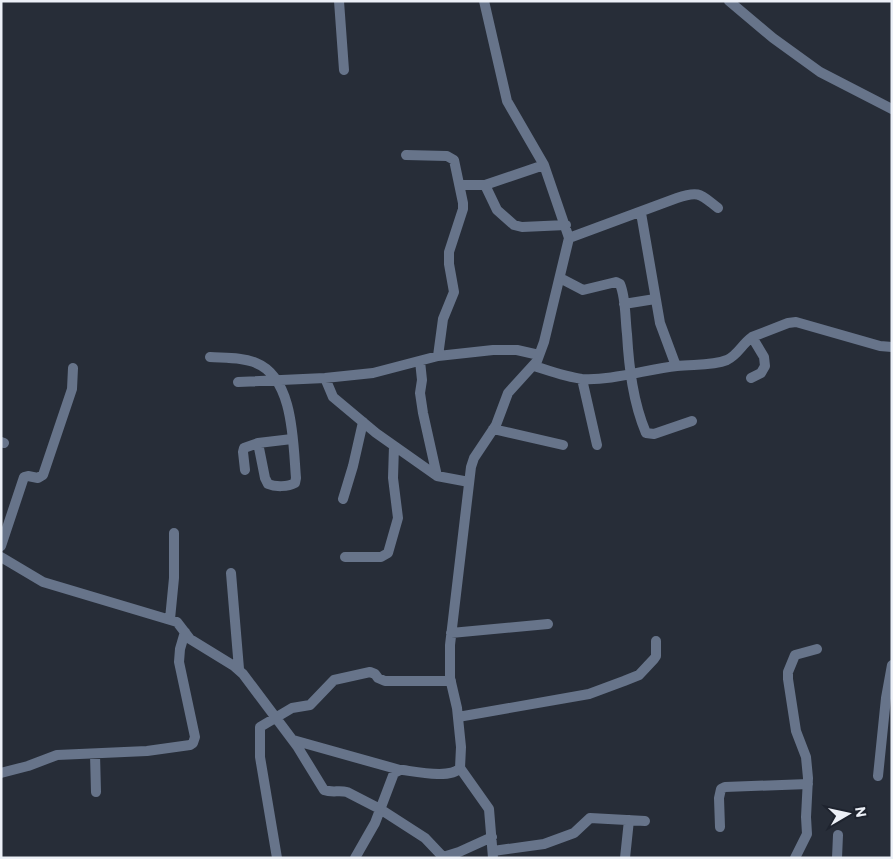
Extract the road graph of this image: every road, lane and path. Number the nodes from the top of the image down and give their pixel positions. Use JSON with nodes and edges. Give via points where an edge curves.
{"nodes":[{"id":1,"x":339,"y":1,"type":"edge"},
{"id":2,"x":484,"y":1,"type":"edge"},
{"id":3,"x":729,"y":1,"type":"edge"},
{"id":4,"x":344,"y":70,"type":"dead end"},
{"id":5,"x":892,"y":109,"type":"edge"},
{"id":6,"x":406,"y":155,"type":"dead end"},
{"id":7,"x":544,"y":165,"type":"junction"},
{"id":8,"x":460,"y":185,"type":"junction"},
{"id":9,"x":485,"y":185,"type":"junction"},
{"id":10,"x":718,"y":208,"type":"dead end"},
{"id":11,"x":641,"y":213,"type":"junction"},
{"id":12,"x":566,"y":225,"type":"junction"},
{"id":13,"x":569,"y":238,"type":"junction"},
{"id":14,"x":560,"y":278,"type":"junction"},
{"id":15,"x":655,"y":299,"type":"junction"},
{"id":16,"x":624,"y":304,"type":"junction"},
{"id":17,"x":752,"y":338,"type":"junction"},
{"id":18,"x":892,"y":347,"type":"edge"},
{"id":19,"x":539,"y":355,"type":"junction"},
{"id":20,"x":438,"y":356,"type":"junction"},
{"id":21,"x":210,"y":357,"type":"dead end"},
{"id":22,"x":420,"y":361,"type":"junction"},
{"id":23,"x":534,"y":366,"type":"junction"},
{"id":24,"x":676,"y":366,"type":"junction"},
{"id":25,"x":73,"y":368,"type":"dead end"},
{"id":26,"x":630,"y":374,"type":"junction"},
{"id":27,"x":325,"y":378,"type":"junction"},
{"id":28,"x":752,"y":378,"type":"dead end"},
{"id":29,"x":582,"y":379,"type":"junction"},
{"id":30,"x":278,"y":380,"type":"junction"},
{"id":31,"x":238,"y":382,"type":"dead end"},
{"id":32,"x":692,"y":421,"type":"dead end"},
{"id":33,"x":363,"y":422,"type":"junction"},
{"id":34,"x":493,"y":429,"type":"junction"},
{"id":35,"x":292,"y":439,"type":"junction"},
{"id":36,"x":258,"y":443,"type":"junction"},
{"id":37,"x":563,"y":445,"type":"dead end"},
{"id":38,"x":597,"y":445,"type":"dead end"},
{"id":39,"x":394,"y":446,"type":"junction"},
{"id":40,"x":244,"y":470,"type":"dead end"},
{"id":41,"x":437,"y":476,"type":"junction"},
{"id":42,"x":469,"y":482,"type":"junction"},
{"id":43,"x":342,"y":499,"type":"dead end"},
{"id":44,"x":174,"y":533,"type":"dead end"},
{"id":45,"x":1,"y":546,"type":"edge"},
{"id":46,"x":345,"y":557,"type":"dead end"},
{"id":47,"x":1,"y":558,"type":"edge"},
{"id":48,"x":231,"y":573,"type":"dead end"},
{"id":49,"x":170,"y":619,"type":"junction"},
{"id":50,"x":548,"y":624,"type":"dead end"},
{"id":51,"x":185,"y":632,"type":"junction"},
{"id":52,"x":451,"y":633,"type":"junction"},
{"id":53,"x":656,"y":641,"type":"dead end"},
{"id":54,"x":817,"y":649,"type":"dead end"},
{"id":55,"x":892,"y":666,"type":"edge"},
{"id":56,"x":239,"y":670,"type":"junction"},
{"id":57,"x":451,"y":681,"type":"junction"},
{"id":58,"x":458,"y":717,"type":"junction"},
{"id":59,"x":277,"y":718,"type":"junction"},
{"id":60,"x":293,"y":740,"type":"junction"},
{"id":61,"x":95,"y":754,"type":"junction"},
{"id":62,"x":460,"y":768,"type":"junction"},
{"id":63,"x":400,"y":770,"type":"junction"},
{"id":64,"x":1,"y":772,"type":"edge"},
{"id":65,"x":878,"y":776,"type":"dead end"},
{"id":66,"x":808,"y":784,"type":"junction"},
{"id":67,"x":96,"y":792,"type":"dead end"},
{"id":68,"x":380,"y":810,"type":"junction"},
{"id":69,"x":629,"y":820,"type":"junction"},
{"id":70,"x":645,"y":820,"type":"dead end"},
{"id":71,"x":720,"y":827,"type":"dead end"},
{"id":72,"x":838,"y":835,"type":"dead end"},
{"id":73,"x":492,"y":837,"type":"junction"},
{"id":74,"x":493,"y":854,"type":"edge"},
{"id":75,"x":277,"y":858,"type":"edge"},
{"id":76,"x":355,"y":858,"type":"edge"},
{"id":77,"x":625,"y":858,"type":"edge"},
{"id":78,"x":795,"y":858,"type":"edge"},
{"id":79,"x":837,"y":858,"type":"edge"}],
"edges":[{"from":1,"to":4,"type":"street"},
{"from":2,"to":7,"type":"street","via":[[507,101]]},
{"from":3,"to":5,"type":"street","via":[[820,72]]},
{"from":6,"to":8,"type":"street","via":[[451,158]]},
{"from":7,"to":9,"type":"street"},
{"from":7,"to":12,"type":"street"},
{"from":8,"to":9,"type":"street"},
{"from":8,"to":20,"type":"street","via":[[463,209],[449,257],[454,292],[443,319]]},
{"from":9,"to":12,"type":"street","via":[[497,210],[514,225]]},
{"from":10,"to":11,"type":"street","via":[[700,195],[693,194]]},
{"from":11,"to":13,"type":"street"},
{"from":11,"to":15,"type":"street"},
{"from":12,"to":13,"type":"street"},
{"from":13,"to":14,"type":"street"},
{"from":14,"to":16,"type":"street","via":[[583,290],[616,282],[622,288]]},
{"from":14,"to":19,"type":"street"},
{"from":15,"to":16,"type":"street"},
{"from":15,"to":24,"type":"street","via":[[662,330]]},
{"from":16,"to":26,"type":"street"},
{"from":17,"to":18,"type":"street","via":[[796,322]]},
{"from":17,"to":24,"type":"street","via":[[734,356],[723,361]]},
{"from":17,"to":28,"type":"street","via":[[764,357],[765,366]]},
{"from":19,"to":20,"type":"street","via":[[517,350],[493,350]]},
{"from":19,"to":23,"type":"street"},
{"from":20,"to":22,"type":"street"},
{"from":21,"to":30,"type":"street","via":[[258,363]]},
{"from":22,"to":27,"type":"street","via":[[373,373]]},
{"from":22,"to":41,"type":"street","via":[[423,414]]},
{"from":23,"to":29,"type":"street"},
{"from":23,"to":34,"type":"street","via":[[508,393]]},
{"from":24,"to":26,"type":"street"},
{"from":25,"to":45,"type":"street","via":[[72,390],[43,475],[24,477]]},
{"from":26,"to":29,"type":"street"},
{"from":26,"to":32,"type":"street","via":[[646,433],[654,434]]},
{"from":27,"to":30,"type":"street"},
{"from":27,"to":33,"type":"street","via":[[333,397]]},
{"from":29,"to":38,"type":"street"},
{"from":30,"to":31,"type":"street"},
{"from":30,"to":35,"type":"street","via":[[288,409]]},
{"from":33,"to":39,"type":"street"},
{"from":33,"to":43,"type":"street"},
{"from":34,"to":37,"type":"street"},
{"from":34,"to":42,"type":"street","via":[[472,462]]},
{"from":35,"to":36,"type":"street"},
{"from":35,"to":36,"type":"street","via":[[296,478],[295,483],[288,485],[268,484]]},
{"from":36,"to":40,"type":"street","via":[[244,448]]},
{"from":39,"to":41,"type":"street"},
{"from":39,"to":46,"type":"street","via":[[393,478],[398,518],[388,553],[381,557]]},
{"from":41,"to":42,"type":"street"},
{"from":42,"to":52,"type":"street"},
{"from":44,"to":49,"type":"street"},
{"from":47,"to":49,"type":"street","via":[[43,582]]},
{"from":48,"to":56,"type":"street"},
{"from":49,"to":51,"type":"street"},
{"from":50,"to":52,"type":"street"},
{"from":51,"to":56,"type":"street","via":[[196,643]]},
{"from":51,"to":61,"type":"street","via":[[179,662],[196,737],[194,743],[154,750]]},
{"from":52,"to":57,"type":"street"},
{"from":53,"to":58,"type":"street","via":[[656,656],[646,668],[639,675],[616,684],[589,694]]},
{"from":54,"to":66,"type":"street","via":[[795,655],[788,672],[796,731],[806,757]]},
{"from":55,"to":65,"type":"street"},
{"from":56,"to":59,"type":"street"},
{"from":57,"to":58,"type":"street"},
{"from":57,"to":59,"type":"street","via":[[385,681],[373,672],[337,679],[310,705],[292,708]]},
{"from":58,"to":62,"type":"street","via":[[462,754]]},
{"from":59,"to":60,"type":"street"},
{"from":59,"to":75,"type":"street","via":[[263,724],[259,731],[260,757]]},
{"from":60,"to":63,"type":"street"},
{"from":60,"to":68,"type":"street","via":[[324,790],[347,792]]},
{"from":61,"to":64,"type":"street","via":[[57,755]]},
{"from":61,"to":67,"type":"street"},
{"from":62,"to":63,"type":"street","via":[[455,773],[446,774]]},
{"from":62,"to":73,"type":"street","via":[[489,809]]},
{"from":63,"to":68,"type":"street","via":[[394,773]]},
{"from":66,"to":71,"type":"street","via":[[725,787],[721,789],[719,798]]},
{"from":66,"to":78,"type":"street","via":[[807,834]]},
{"from":68,"to":73,"type":"street","via":[[425,838],[443,857]]},
{"from":68,"to":76,"type":"street"},
{"from":69,"to":70,"type":"street"},
{"from":69,"to":74,"type":"street","via":[[590,818],[574,833],[544,844]]},
{"from":69,"to":77,"type":"street"},
{"from":72,"to":79,"type":"street"},
{"from":73,"to":74,"type":"street"}]}
